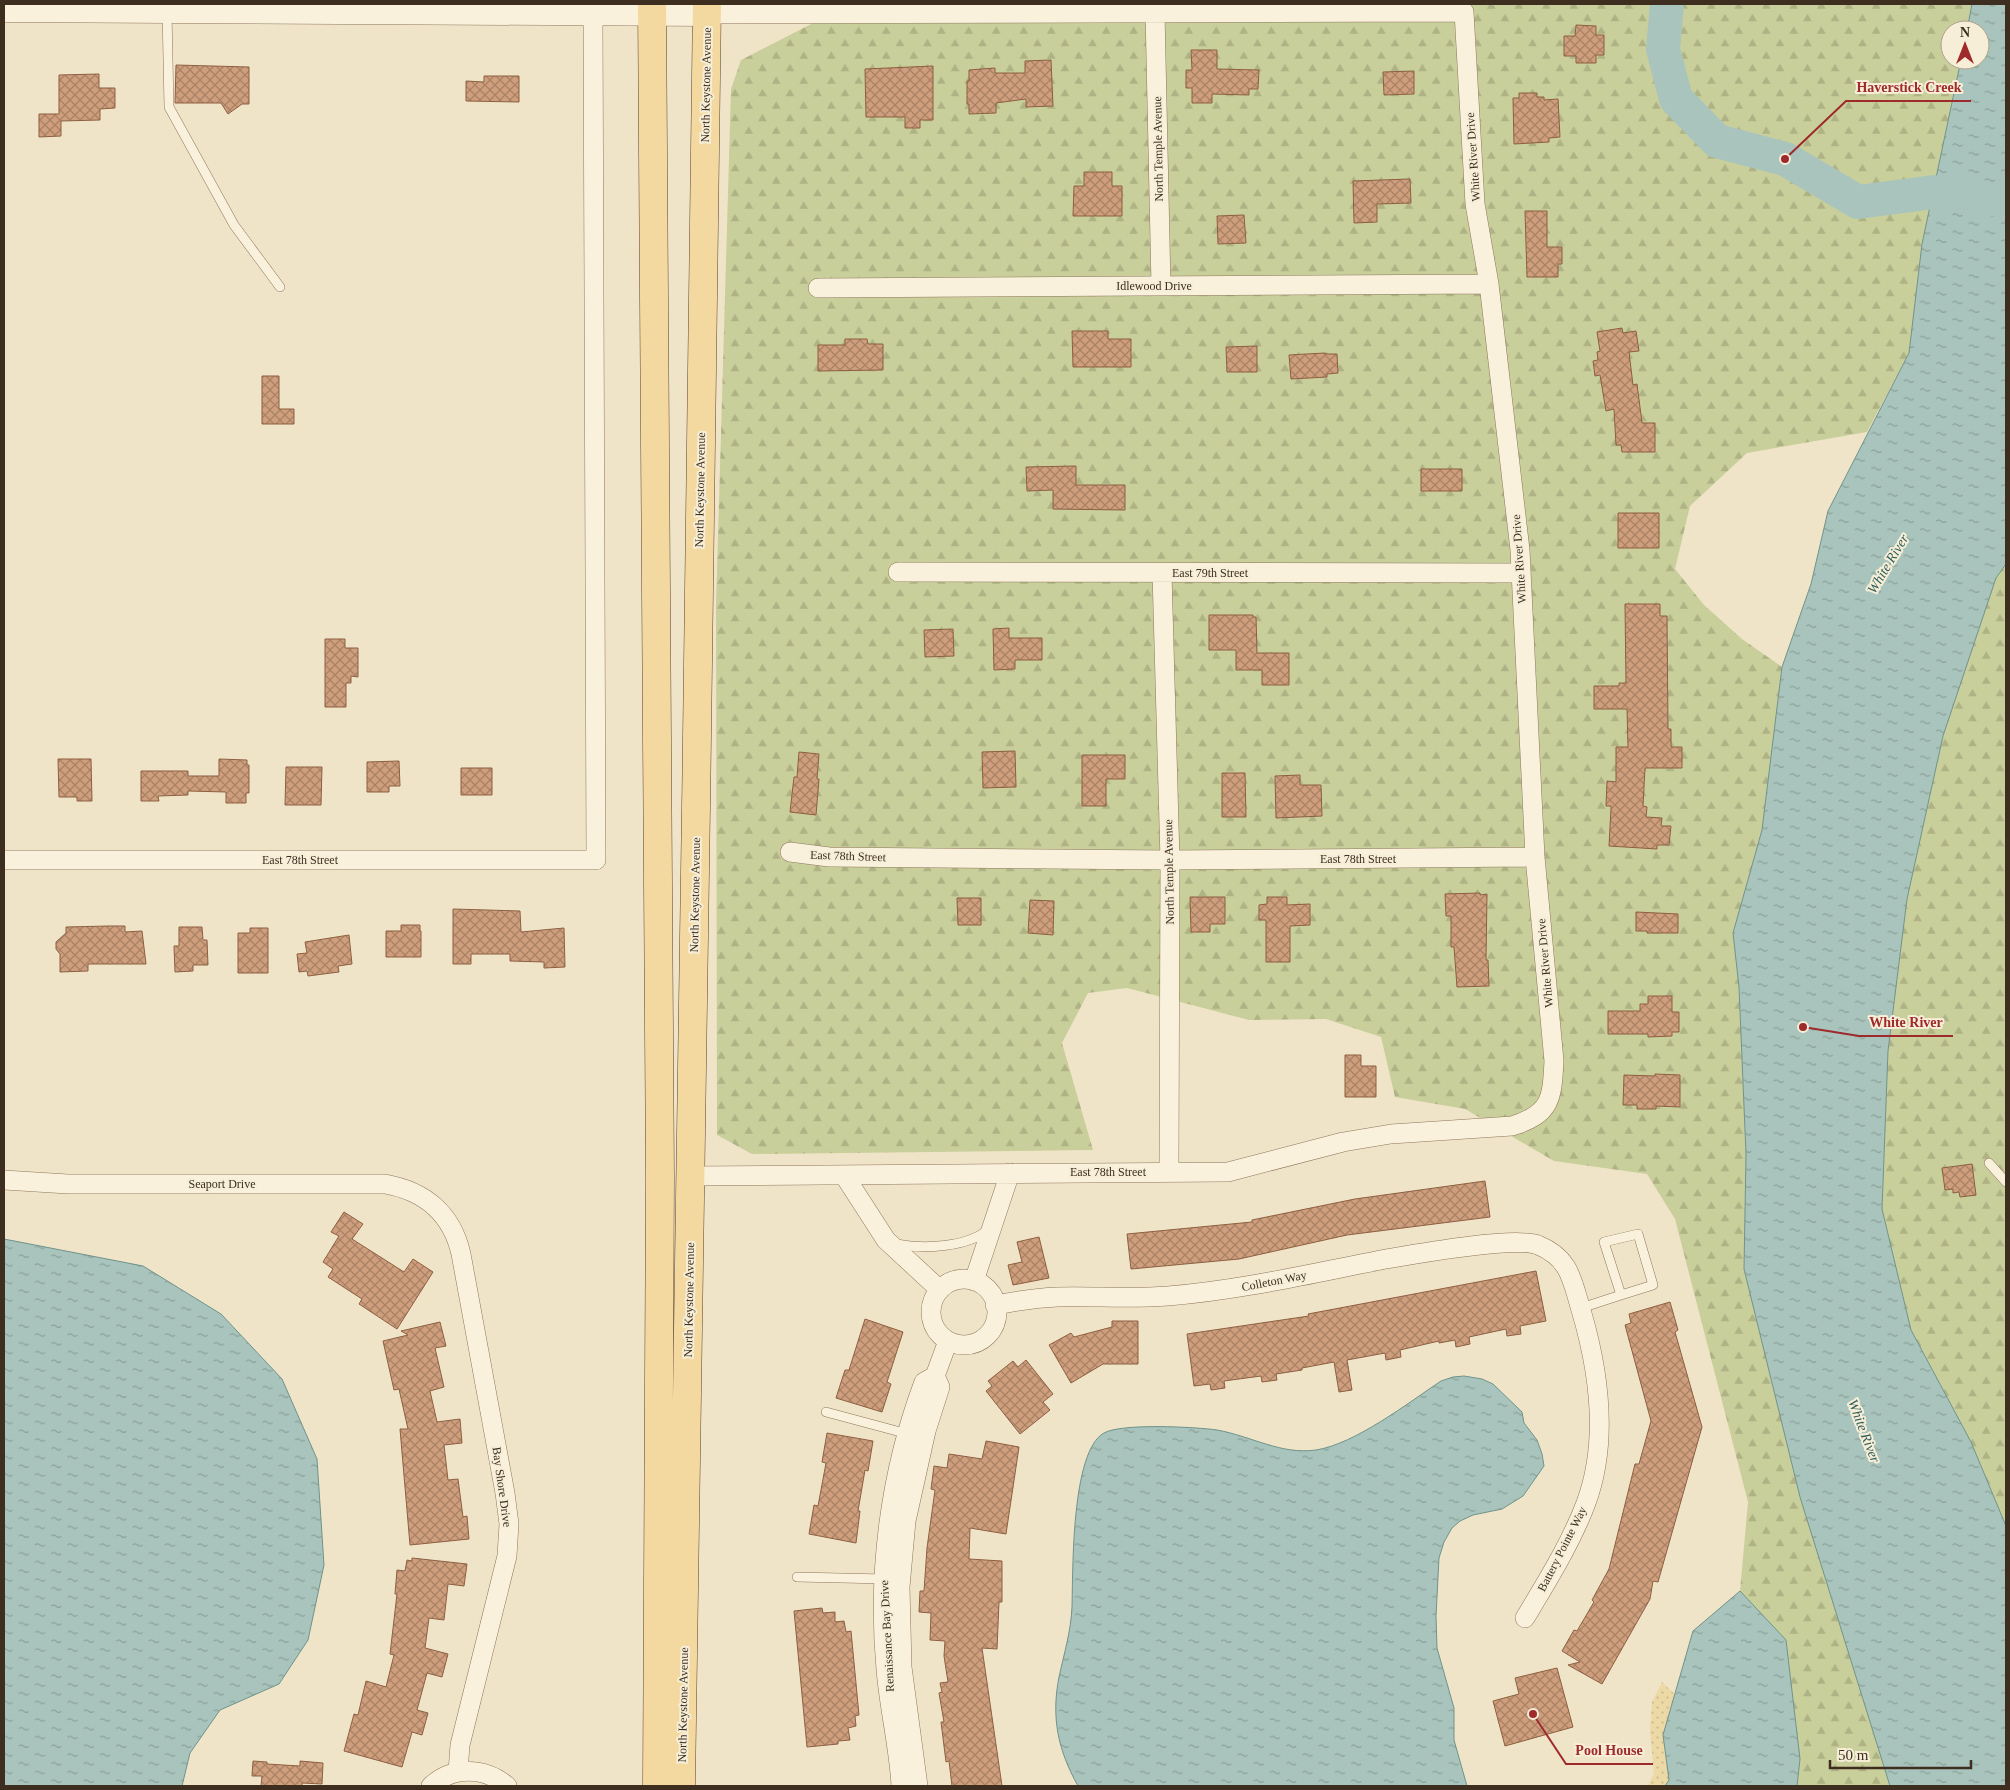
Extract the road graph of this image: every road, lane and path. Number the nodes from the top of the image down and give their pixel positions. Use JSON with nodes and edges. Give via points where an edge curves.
{"nodes":[{"id":1,"x":36,"y":7,"type":"edge"},
{"id":2,"x":6,"y":8,"type":"edge"},
{"id":3,"x":652,"y":9,"type":"edge"},
{"id":4,"x":707,"y":9,"type":"edge"},
{"id":5,"x":866,"y":9,"type":"edge"},
{"id":6,"x":167,"y":11,"type":"junction"},
{"id":7,"x":1156,"y":12,"type":"junction"},
{"id":8,"x":593,"y":15,"type":"junction"},
{"id":9,"x":1490,"y":284,"type":"junction"},
{"id":10,"x":1161,"y":286,"type":"junction"},
{"id":11,"x":280,"y":287,"type":"dead end"},
{"id":12,"x":818,"y":288,"type":"dead end"},
{"id":13,"x":898,"y":572,"type":"dead end"},
{"id":14,"x":1162,"y":573,"type":"junction"},
{"id":15,"x":1521,"y":573,"type":"junction"},
{"id":16,"x":790,"y":852,"type":"dead end"},
{"id":17,"x":1535,"y":857,"type":"junction"},
{"id":18,"x":4,"y":860,"type":"edge"},
{"id":19,"x":1170,"y":860,"type":"junction"},
{"id":20,"x":1546,"y":1107,"type":"joint"},
{"id":21,"x":1989,"y":1163,"type":"dead end"},
{"id":22,"x":1169,"y":1172,"type":"junction"},
{"id":23,"x":1010,"y":1173,"type":"junction"},
{"id":24,"x":844,"y":1175,"type":"junction"},
{"id":25,"x":676,"y":1176,"type":"junction"},
{"id":26,"x":4,"y":1180,"type":"edge"},
{"id":27,"x":2006,"y":1182,"type":"edge"},
{"id":28,"x":435,"y":1206,"type":"joint"},
{"id":29,"x":994,"y":1224,"type":"junction"},
{"id":30,"x":889,"y":1242,"type":"junction"},
{"id":31,"x":1549,"y":1250,"type":"joint"},
{"id":32,"x":974,"y":1281,"type":"junction"},
{"id":33,"x":940,"y":1290,"type":"junction"},
{"id":34,"x":1621,"y":1295,"type":"junction"},
{"id":35,"x":995,"y":1305,"type":"junction"},
{"id":36,"x":1581,"y":1308,"type":"junction"},
{"id":37,"x":948,"y":1341,"type":"junction"},
{"id":38,"x":826,"y":1412,"type":"dead end"},
{"id":39,"x":916,"y":1436,"type":"junction"},
{"id":40,"x":797,"y":1577,"type":"dead end"},
{"id":41,"x":892,"y":1579,"type":"junction"},
{"id":42,"x":1525,"y":1618,"type":"dead end"},
{"id":43,"x":458,"y":1772,"type":"junction"},
{"id":44,"x":431,"y":1786,"type":"edge"},
{"id":45,"x":507,"y":1786,"type":"edge"},
{"id":46,"x":657,"y":1786,"type":"edge"},
{"id":47,"x":681,"y":1786,"type":"edge"},
{"id":48,"x":901,"y":1786,"type":"edge"},
{"id":49,"x":918,"y":1786,"type":"edge"}],
"edges":[{"from":1,"to":2,"type":"street"},
{"from":1,"to":6,"type":"street"},
{"from":3,"to":4,"type":"street"},
{"from":3,"to":8,"type":"street"},
{"from":3,"to":25,"type":"main road","name":"North Keystone Avenue"},
{"from":4,"to":5,"type":"street"},
{"from":4,"to":25,"type":"main road","name":"North Keystone Avenue","via":[[696,716]]},
{"from":5,"to":7,"type":"street"},
{"from":6,"to":8,"type":"street"},
{"from":6,"to":11,"type":"lane","via":[[169,107],[234,225]]},
{"from":7,"to":9,"type":"street","name":"White River Drive","via":[[1464,12],[1475,204]]},
{"from":7,"to":10,"type":"street","name":"North Temple Avenue"},
{"from":8,"to":18,"type":"street","name":"East 78th Street","via":[[596,860]]},
{"from":9,"to":10,"type":"street","name":"Idlewood Drive"},
{"from":9,"to":15,"type":"street","name":"White River Drive"},
{"from":10,"to":12,"type":"street","name":"Idlewood Drive"},
{"from":13,"to":14,"type":"street","name":"East 79th Street"},
{"from":14,"to":15,"type":"street","name":"East 79th Street"},
{"from":14,"to":19,"type":"street","name":"North Temple Avenue"},
{"from":15,"to":17,"type":"street","name":"White River Drive"},
{"from":16,"to":19,"type":"street","name":"East 78th Street","via":[[829,857]]},
{"from":17,"to":19,"type":"street","name":"East 78th Street"},
{"from":17,"to":20,"type":"street","name":"White River Drive","via":[[1554,1061],[1552,1093]]},
{"from":19,"to":22,"type":"street","name":"North Temple Avenue"},
{"from":20,"to":22,"type":"street","name":"East 78th Street","via":[[1538,1116],[1512,1126],[1391,1134],[1343,1142],[1241,1170]]},
{"from":21,"to":27,"type":"lane"},
{"from":22,"to":23,"type":"street","name":"East 78th Street"},
{"from":23,"to":24,"type":"street","name":"East 78th Street"},
{"from":23,"to":29,"type":"street"},
{"from":24,"to":25,"type":"street","name":"East 78th Street"},
{"from":24,"to":30,"type":"street"},
{"from":25,"to":46,"type":"main road","name":"North Keystone Avenue"},
{"from":25,"to":47,"type":"main road","name":"North Keystone Avenue"},
{"from":26,"to":28,"type":"street","name":"Seaport Drive","via":[[68,1184],[385,1184],[403,1187]]},
{"from":28,"to":43,"type":"street","name":"Bay Shore Drive","via":[[452,1227],[458,1244],[509,1524],[505,1564],[460,1745]]},
{"from":29,"to":30,"type":"lane","via":[[985,1232],[946,1245],[920,1247]]},
{"from":29,"to":32,"type":"street"},
{"from":30,"to":33,"type":"street"},
{"from":31,"to":35,"type":"street","name":"Colleton Way","via":[[1534,1244],[1500,1244],[1419,1253],[1261,1285],[1199,1293],[1137,1298],[1056,1297]]},
{"from":31,"to":36,"type":"street","name":"Battery Pointe Way","via":[[1567,1267]]},
{"from":32,"to":33,"type":"street","via":[[959,1280]]},
{"from":32,"to":35,"type":"street","via":[[989,1292]]},
{"from":33,"to":37,"type":"street","via":[[932,1304],[931,1314],[935,1328]]},
{"from":34,"to":34,"type":"lane","via":[[1604,1242],[1638,1234],[1653,1285]]},
{"from":34,"to":36,"type":"lane"},
{"from":35,"to":37,"type":"street","via":[[996,1320],[982,1340],[967,1345]]},
{"from":36,"to":42,"type":"street","name":"Battery Pointe Way","via":[[1593,1355],[1600,1423],[1595,1470],[1587,1501],[1575,1528]]},
{"from":37,"to":39,"type":"street","name":"Renaissance Bay Drive","via":[[935,1376],[940,1387]]},
{"from":38,"to":39,"type":"lane"},
{"from":39,"to":41,"type":"street","name":"Renaissance Bay Drive","via":[[906,1521]]},
{"from":40,"to":41,"type":"lane"},
{"from":41,"to":48,"type":"street","name":"Renaissance Bay Drive","via":[[886,1670]]},
{"from":41,"to":49,"type":"street","name":"Renaissance Bay Drive","via":[[900,1605],[902,1667]]},
{"from":43,"to":44,"type":"street"},
{"from":43,"to":45,"type":"street","via":[[484,1773]]}]}
